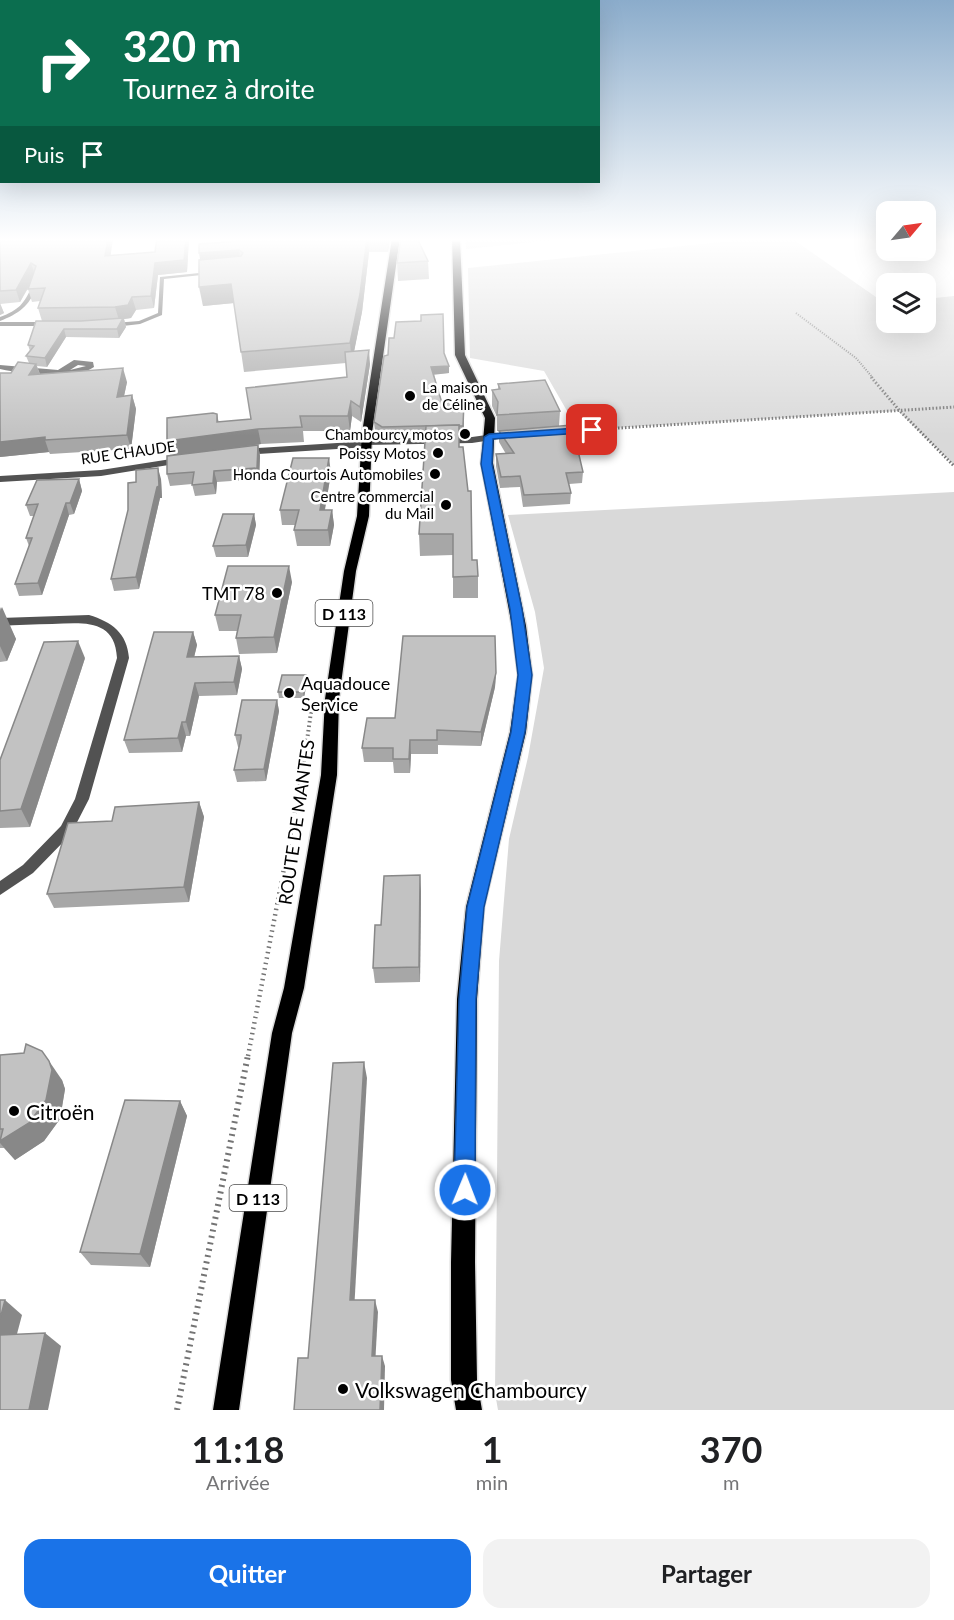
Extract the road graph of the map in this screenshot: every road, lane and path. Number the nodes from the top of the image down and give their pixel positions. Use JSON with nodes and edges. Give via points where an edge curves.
{"nodes":[{"id":1,"x":28,"y":304,"type":"edge"},
{"id":2,"x":161,"y":304,"type":"edge"},
{"id":3,"x":386,"y":304,"type":"edge"},
{"id":4,"x":457,"y":304,"type":"edge"},
{"id":5,"x":796,"y":313,"type":"dead end"},
{"id":6,"x":0,"y":319,"type":"edge"},
{"id":7,"x":0,"y":324,"type":"edge"},
{"id":8,"x":54,"y":324,"type":"edge"},
{"id":9,"x":109,"y":325,"type":"edge"},
{"id":10,"x":0,"y":367,"type":"edge"},
{"id":11,"x":62,"y":371,"type":"edge"},
{"id":12,"x":954,"y":407,"type":"edge"},
{"id":13,"x":900,"y":410,"type":"junction"},
{"id":14,"x":592,"y":430,"type":"joint"},
{"id":15,"x":545,"y":433,"type":"edge"},
{"id":16,"x":521,"y":434,"type":"edge"},
{"id":17,"x":489,"y":437,"type":"junction"},
{"id":18,"x":366,"y":442,"type":"junction"},
{"id":19,"x":228,"y":454,"type":"edge"},
{"id":20,"x":195,"y":458,"type":"edge"},
{"id":21,"x":954,"y":466,"type":"edge"},
{"id":22,"x":0,"y":479,"type":"edge"},
{"id":23,"x":0,"y":622,"type":"edge"},
{"id":24,"x":311,"y":712,"type":"dead end"},
{"id":25,"x":0,"y":888,"type":"edge"},
{"id":26,"x":177,"y":1410,"type":"edge"},
{"id":27,"x":226,"y":1410,"type":"edge"},
{"id":28,"x":469,"y":1410,"type":"edge"}],
"edges":[{"from":1,"to":6,"type":"lane"},
{"from":2,"to":9,"type":"lane","via":[[160,314],[140,322]]},
{"from":3,"to":18,"type":"main road","name":"ROUTE DE MANTES","number":"D 113"},
{"from":4,"to":17,"type":"main road","via":[[460,355],[490,418]]},
{"from":5,"to":13,"type":"path","via":[[856,358]]},
{"from":7,"to":8,"type":"lane"},
{"from":10,"to":11,"type":"street","via":[[30,372]]},
{"from":12,"to":13,"type":"path"},
{"from":13,"to":14,"type":"path"},
{"from":13,"to":21,"type":"path"},
{"from":14,"to":15,"type":"street"},
{"from":16,"to":17,"type":"street"},
{"from":17,"to":18,"type":"street"},
{"from":17,"to":28,"type":"main road","via":[[487,464],[525,675],[518,732],[476,907],[468,999],[463,1262],[464,1380]]},
{"from":18,"to":19,"type":"street"},
{"from":18,"to":27,"type":"main road","name":"ROUTE DE MANTES","number":"D 113","via":[[363,516],[350,571],[332,699],[329,775],[294,988],[282,1033]]},
{"from":20,"to":22,"type":"street","name":"RUE CHAUDE","via":[[101,473]]},
{"from":23,"to":25,"type":"street","via":[[89,618],[115,632],[123,644],[123,658],[82,799],[66,830],[28,870]]},
{"from":24,"to":26,"type":"path","via":[[302,778]]}]}
